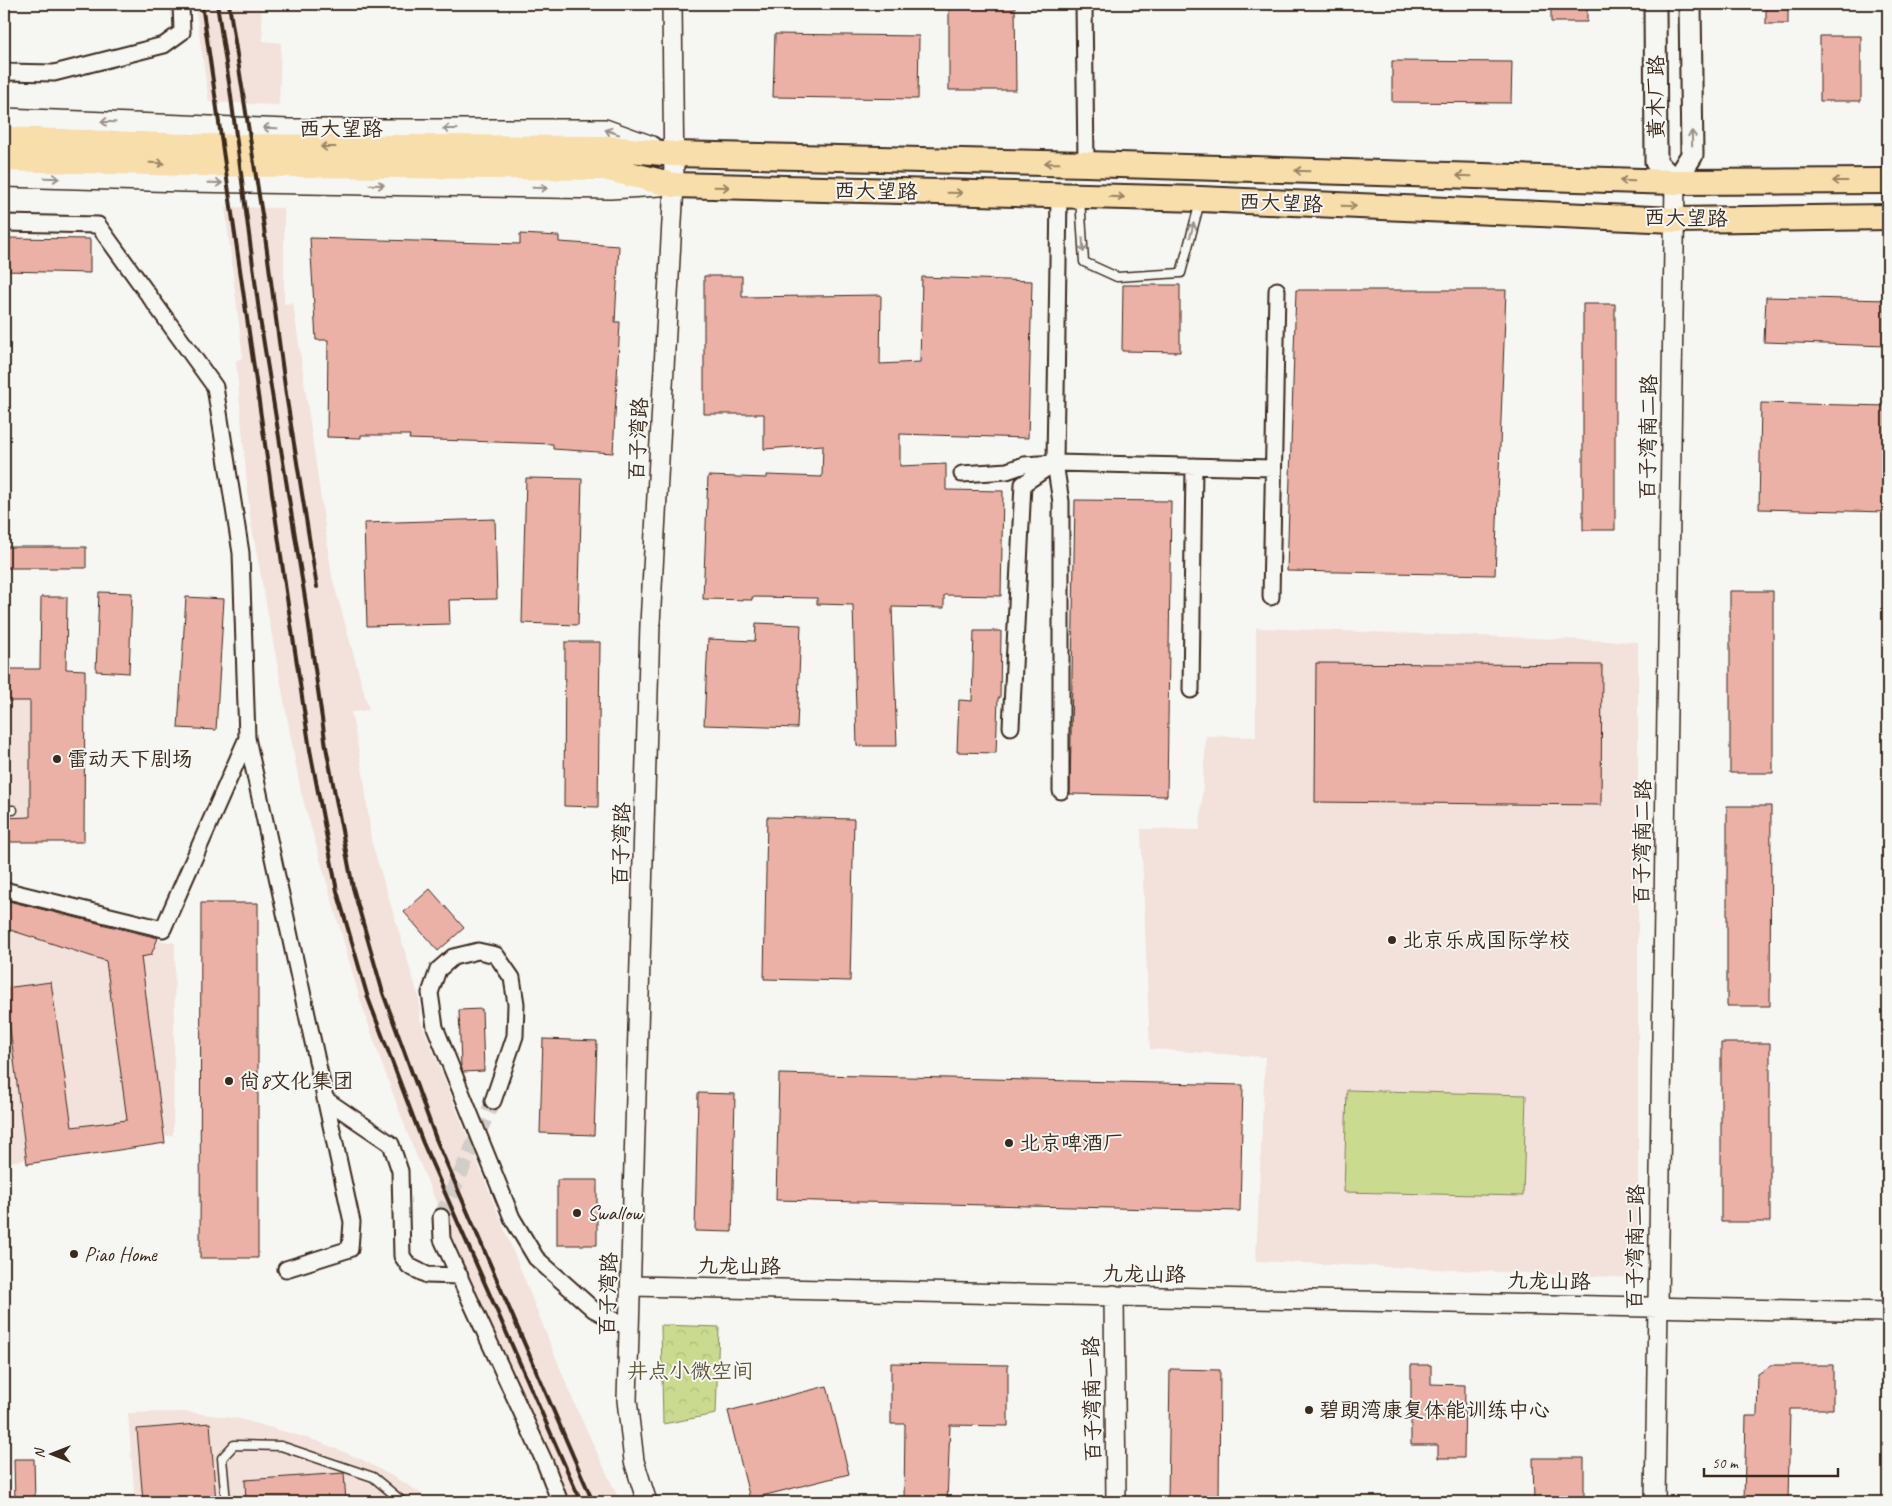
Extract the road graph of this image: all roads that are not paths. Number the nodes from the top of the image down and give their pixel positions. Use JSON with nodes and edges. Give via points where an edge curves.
{"nodes":[{"id":1,"x":181,"y":4,"type":"edge"},
{"id":2,"x":672,"y":4,"type":"edge"},
{"id":3,"x":1084,"y":4,"type":"edge"},
{"id":4,"x":1655,"y":4,"type":"edge"},
{"id":5,"x":1690,"y":4,"type":"edge"},
{"id":6,"x":4,"y":72,"type":"edge"},
{"id":7,"x":4,"y":118,"type":"edge"},
{"id":8,"x":4,"y":139,"type":"edge"},
{"id":9,"x":674,"y":154,"type":"junction"},
{"id":10,"x":4,"y":159,"type":"edge"},
{"id":11,"x":1086,"y":164,"type":"junction"},
{"id":12,"x":4,"y":177,"type":"edge"},
{"id":13,"x":1888,"y":181,"type":"edge"},
{"id":14,"x":1675,"y":182,"type":"junction"},
{"id":15,"x":674,"y":185,"type":"junction"},
{"id":16,"x":1069,"y":196,"type":"junction"},
{"id":17,"x":1201,"y":199,"type":"junction"},
{"id":18,"x":1888,"y":217,"type":"edge"},
{"id":19,"x":1674,"y":220,"type":"junction"},
{"id":20,"x":4,"y":223,"type":"edge"},
{"id":21,"x":1277,"y":290,"type":"dead end"},
{"id":22,"x":1055,"y":463,"type":"junction"},
{"id":23,"x":1194,"y":466,"type":"junction"},
{"id":24,"x":1274,"y":468,"type":"junction"},
{"id":25,"x":962,"y":474,"type":"dead end"},
{"id":26,"x":1271,"y":597,"type":"dead end"},
{"id":27,"x":1191,"y":690,"type":"dead end"},
{"id":28,"x":1011,"y":727,"type":"dead end"},
{"id":29,"x":247,"y":738,"type":"junction"},
{"id":30,"x":1061,"y":791,"type":"dead end"},
{"id":31,"x":4,"y":810,"type":"edge"},
{"id":32,"x":13,"y":810,"type":"dead end"},
{"id":33,"x":4,"y":890,"type":"edge"},
{"id":34,"x":325,"y":1100,"type":"junction"},
{"id":35,"x":493,"y":1101,"type":"tunnel mouth"},
{"id":36,"x":441,"y":1217,"type":"tunnel mouth"},
{"id":37,"x":286,"y":1269,"type":"dead end"},
{"id":38,"x":460,"y":1276,"type":"junction"},
{"id":39,"x":631,"y":1286,"type":"junction"},
{"id":40,"x":1114,"y":1295,"type":"junction"},
{"id":41,"x":1657,"y":1306,"type":"junction"},
{"id":42,"x":1888,"y":1312,"type":"edge"},
{"id":43,"x":629,"y":1328,"type":"junction"},
{"id":44,"x":226,"y":1502,"type":"edge"},
{"id":45,"x":403,"y":1502,"type":"edge"},
{"id":46,"x":560,"y":1502,"type":"edge"},
{"id":47,"x":647,"y":1502,"type":"edge"},
{"id":48,"x":1116,"y":1502,"type":"edge"},
{"id":49,"x":1654,"y":1502,"type":"edge"}],
"edges":[{"from":1,"to":6,"type":"street","via":[[182,32],[164,45],[54,73]]},
{"from":2,"to":9,"type":"street"},
{"from":3,"to":11,"type":"street"},
{"from":4,"to":14,"type":"main road","name":"黄木厂路","via":[[1656,162]]},
{"from":14,"to":5,"type":"main road","one_way":true,"via":[[1692,156]]},
{"from":9,"to":7,"type":"street","name":"西大望路","one_way":true,"via":[[604,129],[289,128]]},
{"from":9,"to":8,"type":"main road","name":"西大望路","one_way":true,"via":[[607,148],[187,146]]},
{"from":11,"to":9,"type":"main road","name":"西大望路","one_way":true},
{"from":9,"to":15,"type":"street","name":"百子湾路"},
{"from":10,"to":15,"type":"main road","name":"西大望路","one_way":true,"via":[[605,168]]},
{"from":14,"to":11,"type":"main road","name":"西大望路","one_way":true},
{"from":12,"to":15,"type":"street","name":"西大望路","one_way":true,"via":[[610,190]]},
{"from":13,"to":14,"type":"main road","name":"西大望路","one_way":true},
{"from":14,"to":19,"type":"street","name":"百子湾南二路"},
{"from":15,"to":16,"type":"main road","name":"西大望路","one_way":true},
{"from":15,"to":39,"type":"street","name":"百子湾路","via":[[650,624]]},
{"from":16,"to":17,"type":"main road","name":"西大望路","one_way":true},
{"from":16,"to":17,"type":"lane","one_way":true,"via":[[1084,262],[1117,277],[1180,273]]},
{"from":16,"to":22,"type":"street"},
{"from":17,"to":19,"type":"main road","name":"西大望路","one_way":true},
{"from":18,"to":19,"type":"main road","name":"西大望路"},
{"from":19,"to":41,"type":"street","name":"百子湾南二路"},
{"from":20,"to":29,"type":"street","via":[[98,225],[214,387],[241,552]]},
{"from":21,"to":24,"type":"street"},
{"from":22,"to":23,"type":"street"},
{"from":22,"to":25,"type":"street"},
{"from":22,"to":28,"type":"street","via":[[1023,484]]},
{"from":22,"to":30,"type":"street","via":[[1061,502]]},
{"from":23,"to":24,"type":"street"},
{"from":23,"to":27,"type":"street"},
{"from":24,"to":26,"type":"street"},
{"from":29,"to":33,"type":"street","via":[[163,929]]},
{"from":29,"to":34,"type":"street"},
{"from":31,"to":32,"type":"lane"},
{"from":34,"to":37,"type":"street","via":[[352,1222],[350,1249]]},
{"from":34,"to":38,"type":"street","via":[[391,1144],[400,1171],[402,1256],[409,1266],[427,1275]]},
{"from":35,"to":43,"type":"street","via":[[515,1036],[516,1004],[512,978],[507,970],[496,955],[478,951],[453,957],[438,970],[430,993],[438,1036],[512,1218],[536,1258],[593,1309]]},
{"from":36,"to":38,"type":"street","via":[[442,1239]]},
{"from":38,"to":46,"type":"street"},
{"from":39,"to":40,"type":"street","name":"九龙山路"},
{"from":39,"to":43,"type":"street","name":"百子湾路"},
{"from":40,"to":41,"type":"street","name":"九龙山路"},
{"from":40,"to":48,"type":"street","name":"百子湾南一路"},
{"from":41,"to":42,"type":"street","name":"九龙山路"},
{"from":41,"to":49,"type":"street","name":"百子湾南二路"},
{"from":43,"to":47,"type":"street","name":"百子湾路","via":[[627,1400],[634,1461]]},
{"from":44,"to":45,"type":"lane","via":[[222,1458],[234,1445],[281,1446],[373,1477]]}]}
